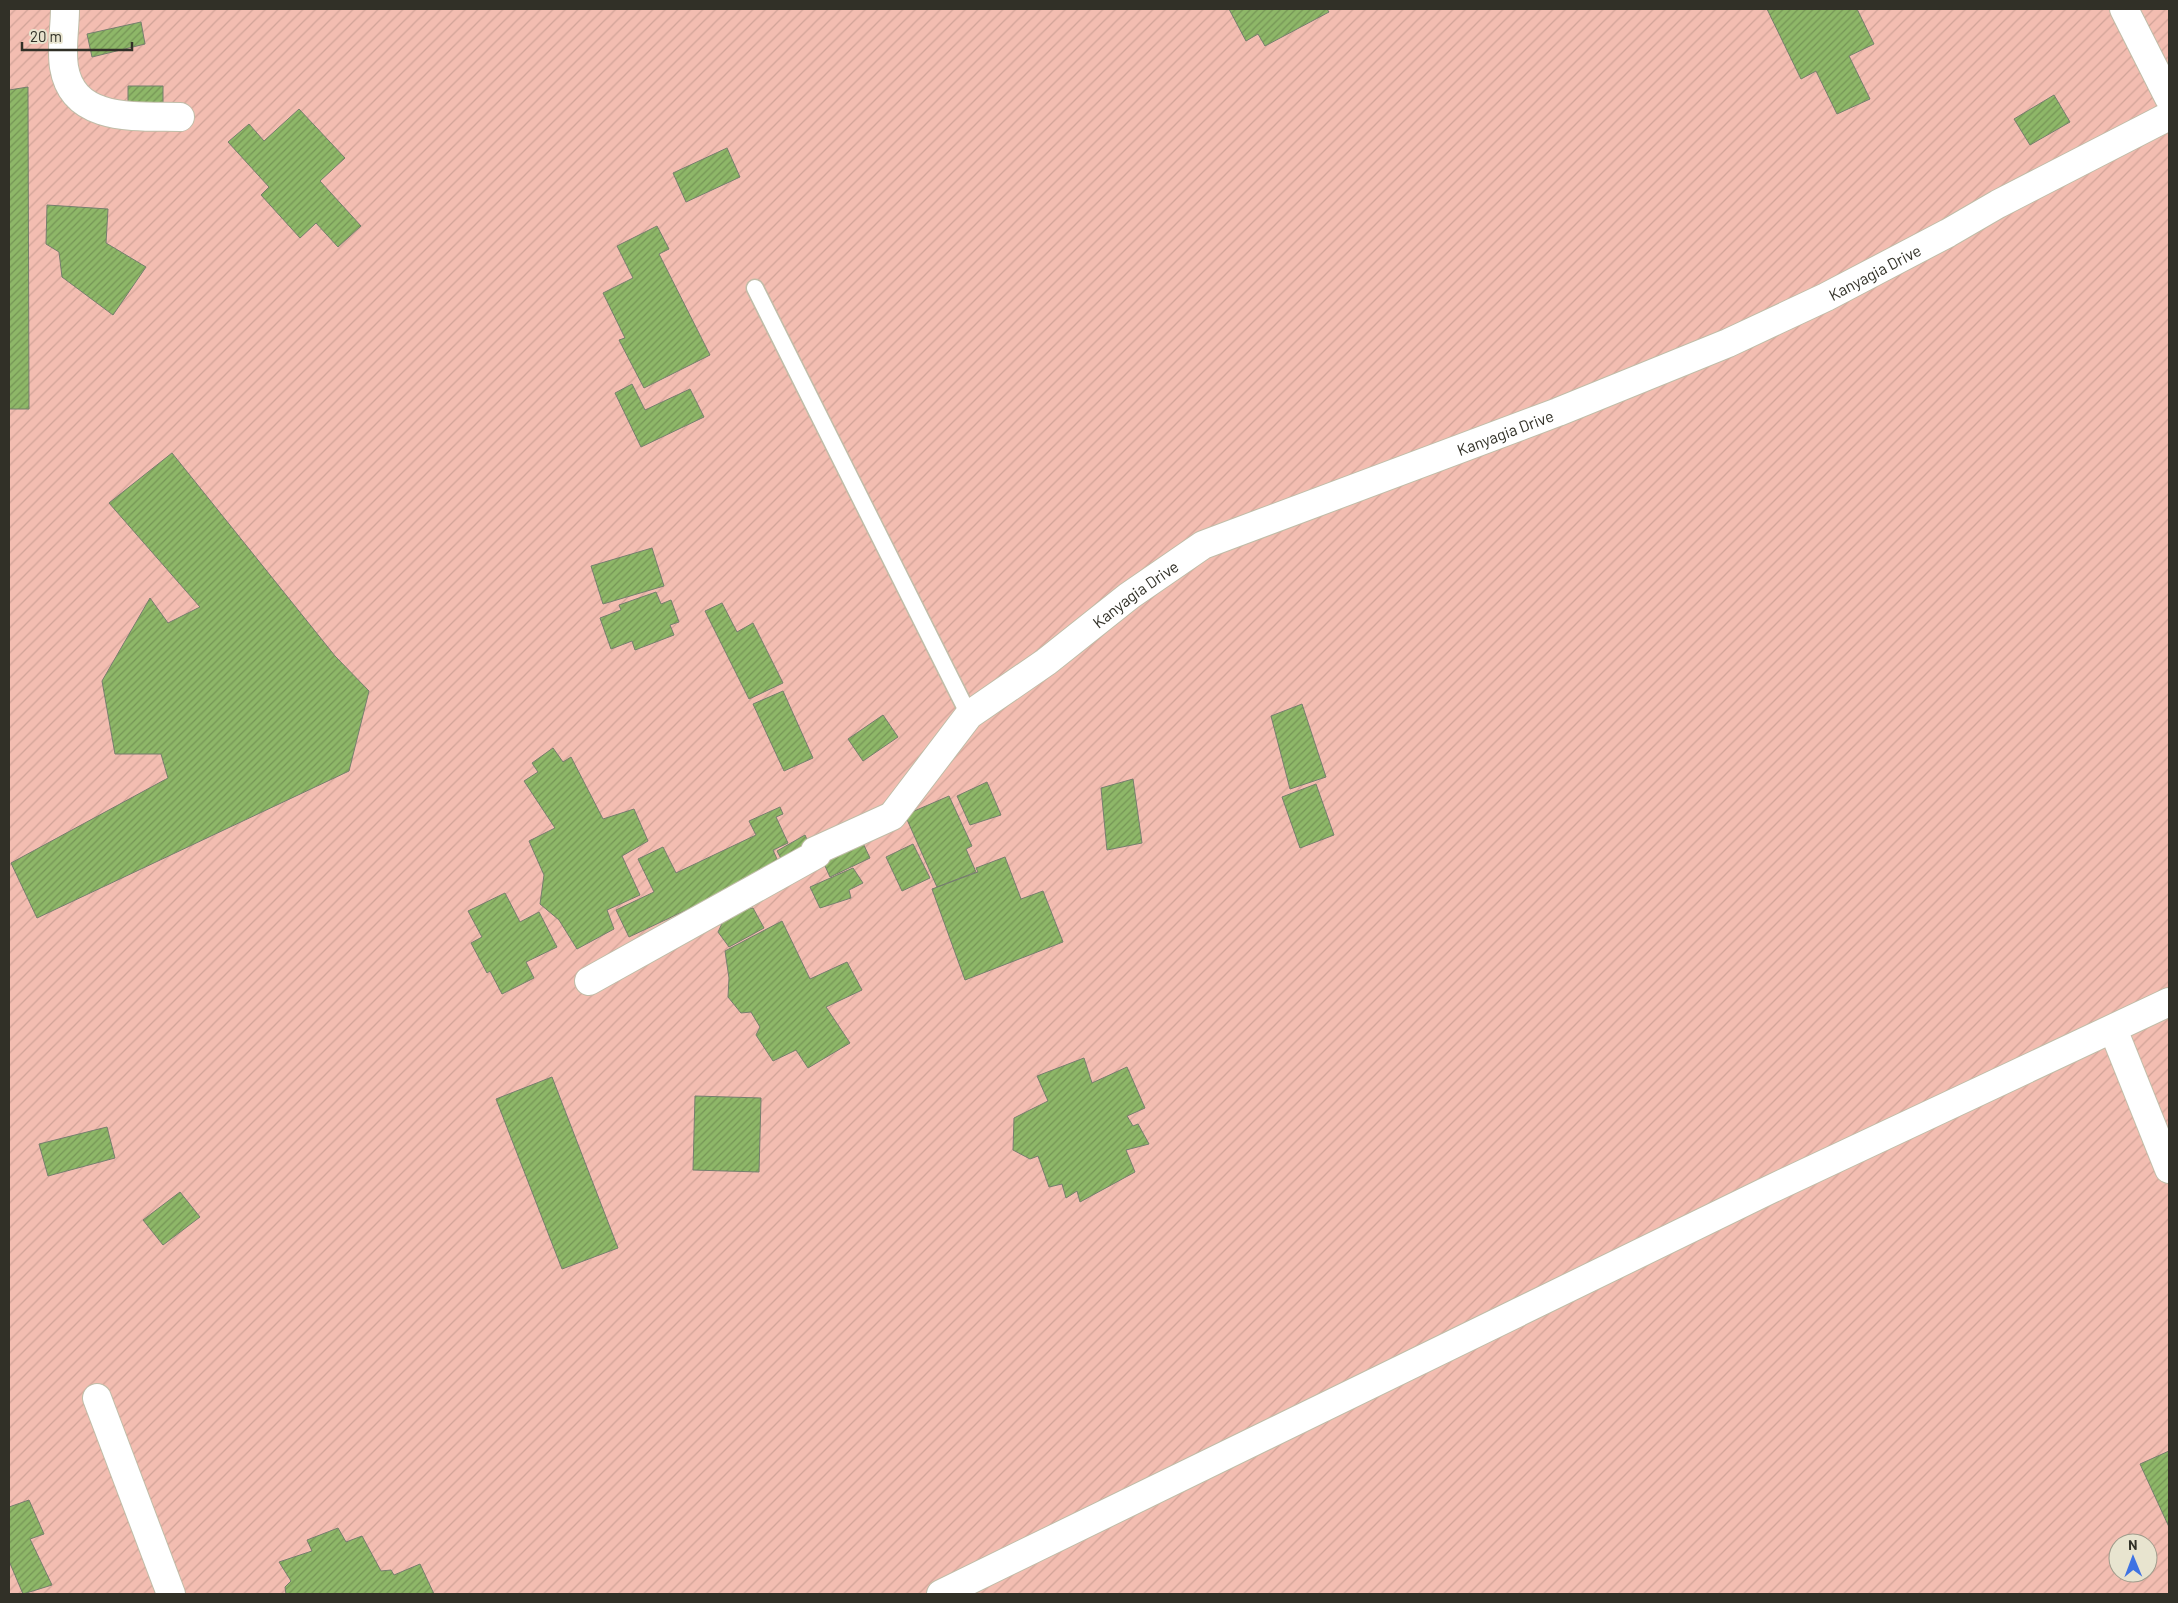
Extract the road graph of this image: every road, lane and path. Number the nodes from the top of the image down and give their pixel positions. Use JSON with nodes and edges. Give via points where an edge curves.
{"nodes":[{"id":1,"x":65,"y":9,"type":"edge"},
{"id":2,"x":2124,"y":9,"type":"edge"},
{"id":3,"x":2169,"y":98,"type":"edge"},
{"id":4,"x":2169,"y":116,"type":"edge"},
{"id":5,"x":180,"y":117,"type":"dead end"},
{"id":6,"x":755,"y":288,"type":"dead end"},
{"id":7,"x":969,"y":715,"type":"junction"},
{"id":8,"x":589,"y":982,"type":"dead end"},
{"id":9,"x":2169,"y":1002,"type":"edge"},
{"id":10,"x":2113,"y":1029,"type":"junction"},
{"id":11,"x":2169,"y":1169,"type":"edge"},
{"id":12,"x":97,"y":1398,"type":"dead end"},
{"id":13,"x":171,"y":1594,"type":"edge"},
{"id":14,"x":941,"y":1594,"type":"edge"}],
"edges":[{"from":1,"to":5,"type":"street","via":[[64,67],[72,89],[90,108],[120,116]]},
{"from":2,"to":3,"type":"street"},
{"from":4,"to":7,"type":"street","name":"Kanyagia Drive","via":[[1826,297],[1728,343],[1558,412],[1203,545]]},
{"from":6,"to":7,"type":"lane"},
{"from":7,"to":8,"type":"street","name":"Kanyagia Drive","via":[[892,816],[815,851],[817,854]]},
{"from":9,"to":10,"type":"street"},
{"from":10,"to":11,"type":"street"},
{"from":10,"to":14,"type":"street","via":[[1752,1199]]},
{"from":12,"to":13,"type":"street"}]}
